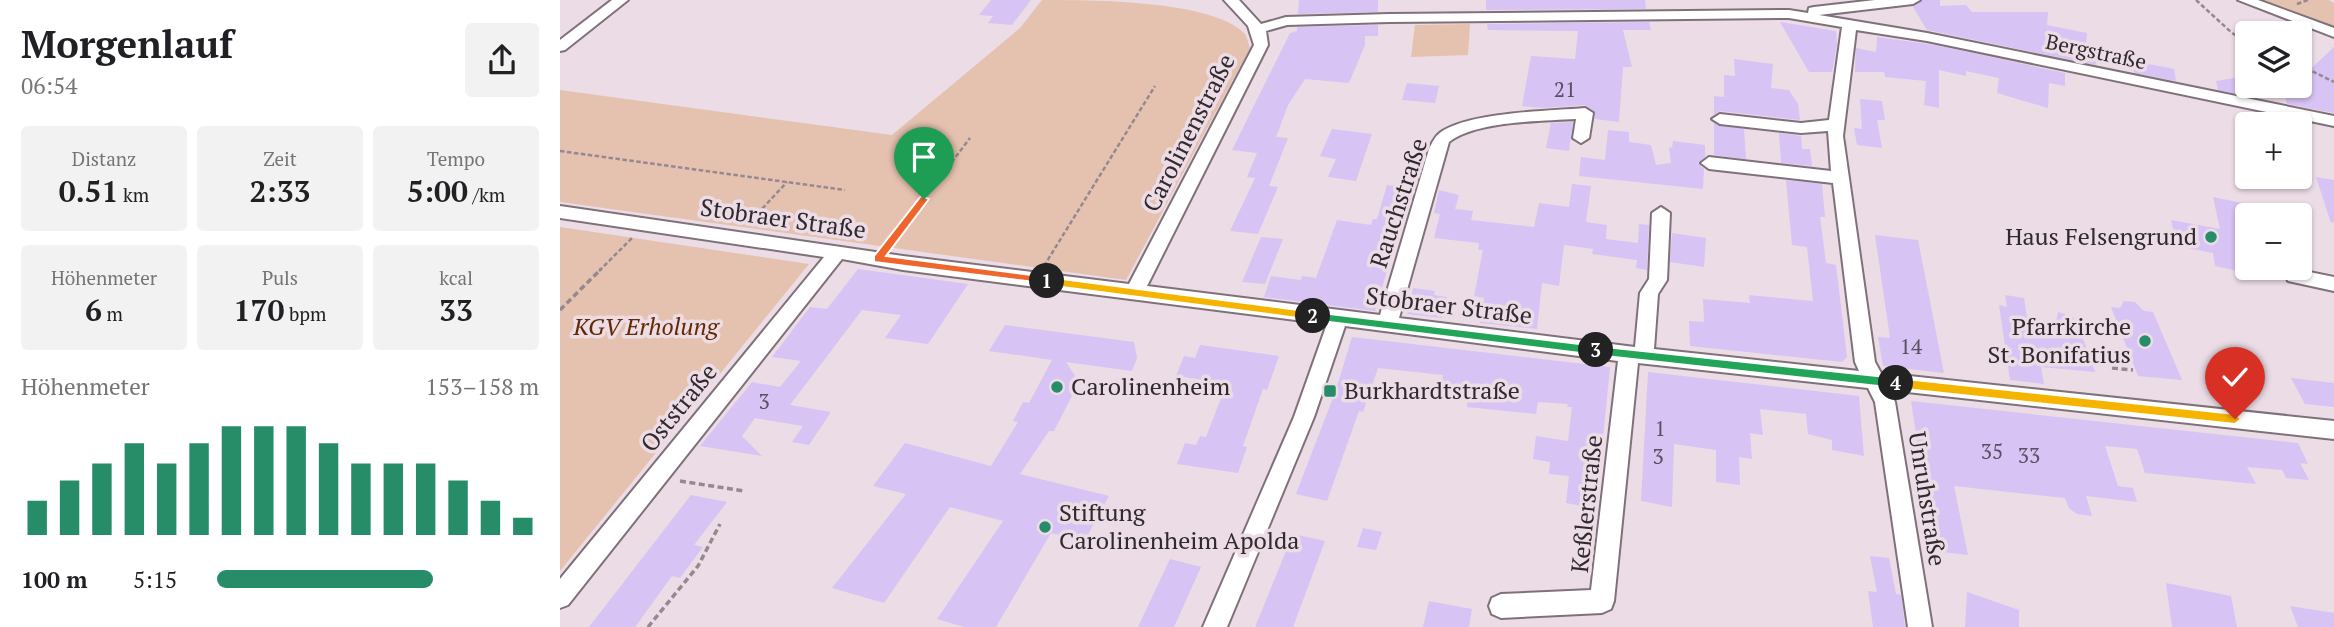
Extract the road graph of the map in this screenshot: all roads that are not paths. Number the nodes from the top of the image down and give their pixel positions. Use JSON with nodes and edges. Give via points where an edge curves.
{"nodes":[{"id":1,"x":621,"y":0,"type":"edge"},
{"id":2,"x":1231,"y":0,"type":"edge"},
{"id":3,"x":1913,"y":0,"type":"edge"},
{"id":4,"x":2245,"y":0,"type":"edge"},
{"id":5,"x":1789,"y":14,"type":"junction"},
{"id":6,"x":1850,"y":24,"type":"junction"},
{"id":7,"x":1258,"y":29,"type":"junction"},
{"id":8,"x":2334,"y":33,"type":"edge"},
{"id":9,"x":560,"y":47,"type":"edge"},
{"id":10,"x":1720,"y":119,"type":"dead end"},
{"id":11,"x":2334,"y":121,"type":"edge"},
{"id":12,"x":1836,"y":125,"type":"junction"},
{"id":13,"x":1581,"y":138,"type":"dead end"},
{"id":14,"x":1709,"y":163,"type":"dead end"},
{"id":15,"x":1841,"y":178,"type":"junction"},
{"id":16,"x":560,"y":212,"type":"edge"},
{"id":17,"x":1661,"y":213,"type":"dead end"},
{"id":18,"x":838,"y":252,"type":"junction"},
{"id":19,"x":2312,"y":279,"type":"edge"},
{"id":20,"x":2334,"y":284,"type":"edge"},
{"id":21,"x":1134,"y":293,"type":"junction"},
{"id":22,"x":1338,"y":319,"type":"junction"},
{"id":23,"x":1387,"y":325,"type":"junction"},
{"id":24,"x":1637,"y":355,"type":"junction"},
{"id":25,"x":1876,"y":381,"type":"junction"},
{"id":26,"x":2334,"y":430,"type":"edge"},
{"id":27,"x":560,"y":597,"type":"edge"},
{"id":28,"x":1500,"y":606,"type":"dead end"},
{"id":29,"x":1215,"y":627,"type":"edge"},
{"id":30,"x":1920,"y":627,"type":"edge"}],
"edges":[{"from":1,"to":9,"type":"street"},
{"from":2,"to":7,"type":"street"},
{"from":3,"to":5,"type":"street"},
{"from":4,"to":8,"type":"street"},
{"from":5,"to":6,"type":"street","name":"Bergstraße"},
{"from":5,"to":7,"type":"street","via":[[1389,18],[1286,21]]},
{"from":6,"to":11,"type":"street","name":"Bergstraße"},
{"from":6,"to":12,"type":"street","name":"Unruhstraße"},
{"from":7,"to":21,"type":"street","name":"Carolinenstraße","via":[[1262,36],[1255,61]]},
{"from":10,"to":12,"type":"street","via":[[1801,128]]},
{"from":12,"to":15,"type":"street","name":"Unruhstraße"},
{"from":13,"to":23,"type":"street","name":"Rauchstraße","via":[[1585,113],[1457,130],[1444,137]]},
{"from":14,"to":15,"type":"street"},
{"from":15,"to":25,"type":"street","name":"Unruhstraße","via":[[1865,362]]},
{"from":16,"to":18,"type":"street","name":"Stobraer Straße"},
{"from":17,"to":24,"type":"street","via":[[1658,280],[1649,293]]},
{"from":18,"to":21,"type":"street","name":"Stobraer Straße"},
{"from":18,"to":27,"type":"street","name":"Oststraße"},
{"from":19,"to":20,"type":"street"},
{"from":21,"to":22,"type":"street","name":"Stobraer Straße"},
{"from":22,"to":23,"type":"street","name":"Stobraer Straße"},
{"from":22,"to":29,"type":"street","via":[[1304,417]]},
{"from":23,"to":24,"type":"street","name":"Stobraer Straße"},
{"from":24,"to":25,"type":"street","name":"Stobraer Straße"},
{"from":24,"to":28,"type":"street","name":"Keßlerstraße","via":[[1602,601]]},
{"from":25,"to":26,"type":"street","name":"Stobraer Straße"},
{"from":25,"to":30,"type":"street","name":"Unruhstraße","via":[[1885,402]]}]}
